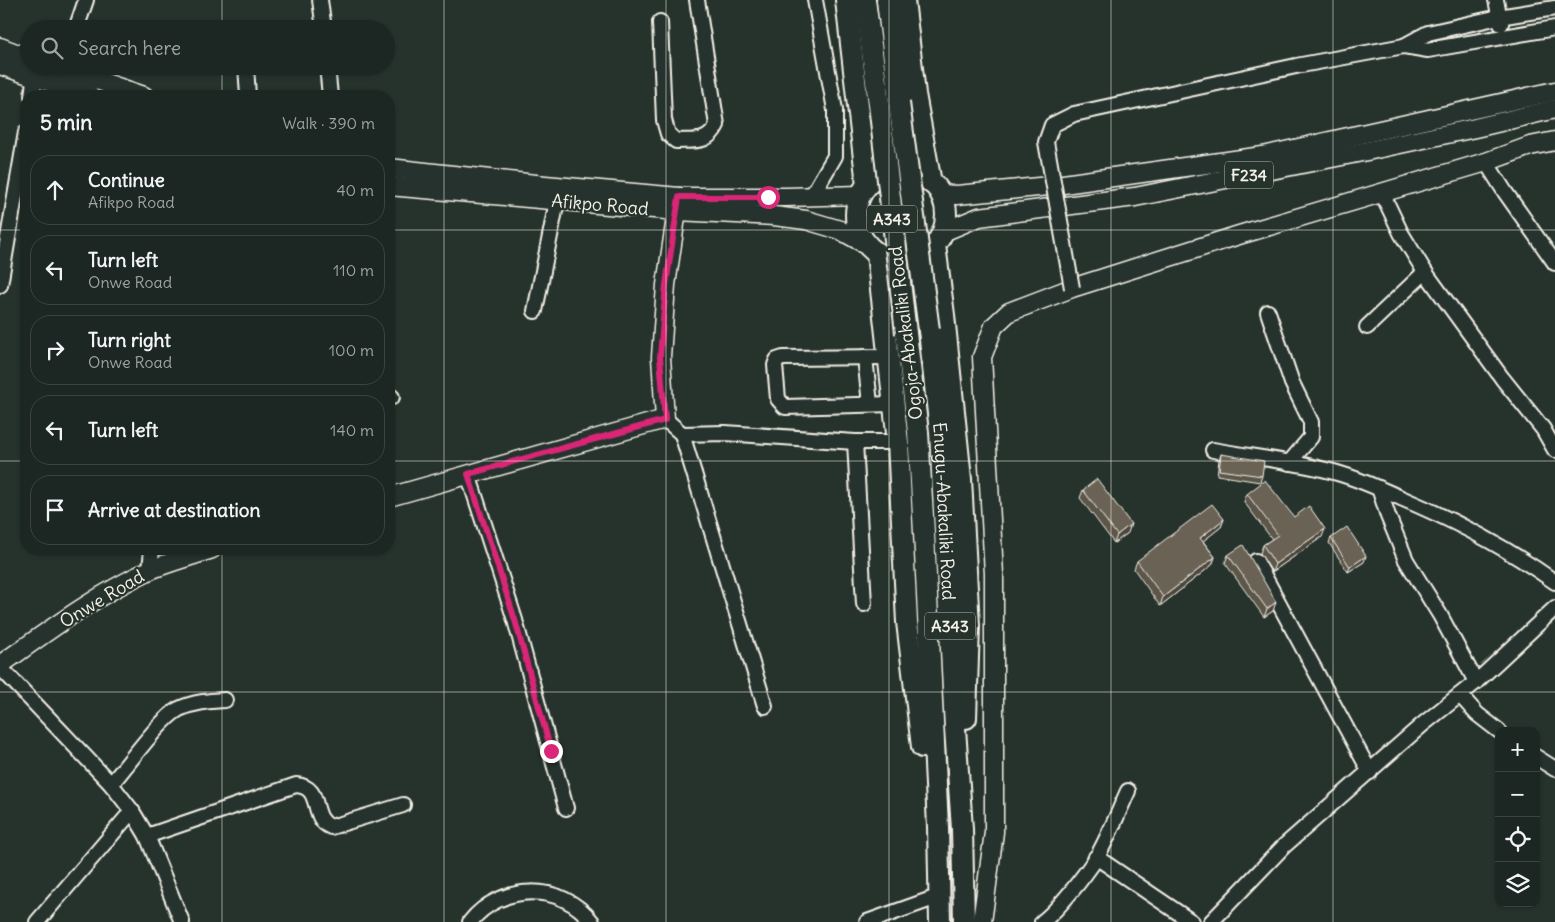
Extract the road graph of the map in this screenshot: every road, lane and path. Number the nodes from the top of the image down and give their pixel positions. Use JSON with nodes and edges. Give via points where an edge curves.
{"nodes":[{"id":1,"x":86,"y":0,"type":"edge"},
{"id":2,"x":320,"y":0,"type":"edge"},
{"id":3,"x":697,"y":0,"type":"edge"},
{"id":4,"x":815,"y":0,"type":"edge"},
{"id":5,"x":846,"y":0,"type":"edge"},
{"id":6,"x":865,"y":0,"type":"edge"},
{"id":7,"x":887,"y":0,"type":"edge"},
{"id":8,"x":904,"y":0,"type":"edge"},
{"id":9,"x":1496,"y":0,"type":"edge"},
{"id":10,"x":1525,"y":6,"type":"edge"},
{"id":11,"x":1555,"y":8,"type":"edge"},
{"id":12,"x":1499,"y":16,"type":"junction"},
{"id":13,"x":79,"y":20,"type":"edge"},
{"id":14,"x":323,"y":20,"type":"edge"},
{"id":15,"x":660,"y":22,"type":"dead end"},
{"id":16,"x":1555,"y":28,"type":"edge"},
{"id":17,"x":1528,"y":32,"type":"junction"},
{"id":18,"x":1504,"y":36,"type":"junction"},
{"id":19,"x":1404,"y":46,"type":"junction"},
{"id":20,"x":0,"y":47,"type":"edge"},
{"id":21,"x":20,"y":55,"type":"edge"},
{"id":22,"x":0,"y":65,"type":"edge"},
{"id":23,"x":20,"y":69,"type":"edge"},
{"id":24,"x":36,"y":75,"type":"edge"},
{"id":25,"x":43,"y":75,"type":"edge"},
{"id":26,"x":83,"y":75,"type":"edge"},
{"id":27,"x":247,"y":75,"type":"edge"},
{"id":28,"x":328,"y":75,"type":"edge"},
{"id":29,"x":33,"y":90,"type":"edge"},
{"id":30,"x":76,"y":90,"type":"edge"},
{"id":31,"x":127,"y":90,"type":"edge"},
{"id":32,"x":248,"y":90,"type":"edge"},
{"id":33,"x":329,"y":90,"type":"edge"},
{"id":34,"x":1555,"y":91,"type":"edge"},
{"id":35,"x":1555,"y":109,"type":"edge"},
{"id":36,"x":1555,"y":141,"type":"edge"},
{"id":37,"x":1486,"y":162,"type":"junction"},
{"id":38,"x":20,"y":167,"type":"edge"},
{"id":39,"x":395,"y":169,"type":"edge"},
{"id":40,"x":1114,"y":177,"type":"junction"},
{"id":41,"x":395,"y":187,"type":"edge"},
{"id":42,"x":935,"y":188,"type":"junction"},
{"id":43,"x":864,"y":190,"type":"junction"},
{"id":44,"x":1382,"y":193,"type":"junction"},
{"id":45,"x":811,"y":196,"type":"junction"},
{"id":46,"x":1119,"y":198,"type":"junction"},
{"id":47,"x":557,"y":201,"type":"junction"},
{"id":48,"x":678,"y":204,"type":"junction"},
{"id":49,"x":939,"y":238,"type":"junction"},
{"id":50,"x":872,"y":249,"type":"junction"},
{"id":51,"x":1555,"y":263,"type":"edge"},
{"id":52,"x":1425,"y":272,"type":"junction"},
{"id":53,"x":0,"y":284,"type":"edge"},
{"id":54,"x":1072,"y":288,"type":"junction"},
{"id":55,"x":535,"y":311,"type":"dead end"},
{"id":56,"x":1268,"y":312,"type":"dead end"},
{"id":57,"x":1367,"y":327,"type":"dead end"},
{"id":58,"x":888,"y":356,"type":"junction"},
{"id":59,"x":865,"y":357,"type":"junction"},
{"id":60,"x":870,"y":404,"type":"junction"},
{"id":61,"x":893,"y":404,"type":"junction"},
{"id":62,"x":665,"y":420,"type":"junction"},
{"id":63,"x":682,"y":434,"type":"junction"},
{"id":64,"x":855,"y":442,"type":"junction"},
{"id":65,"x":898,"y":442,"type":"junction"},
{"id":66,"x":1213,"y":450,"type":"dead end"},
{"id":67,"x":1555,"y":450,"type":"edge"},
{"id":68,"x":1289,"y":462,"type":"junction"},
{"id":69,"x":468,"y":474,"type":"junction"},
{"id":70,"x":1379,"y":488,"type":"junction"},
{"id":71,"x":395,"y":495,"type":"edge"},
{"id":72,"x":151,"y":555,"type":"edge"},
{"id":73,"x":194,"y":555,"type":"edge"},
{"id":74,"x":1256,"y":561,"type":"dead end"},
{"id":75,"x":150,"y":570,"type":"junction"},
{"id":76,"x":1555,"y":582,"type":"edge"},
{"id":77,"x":864,"y":604,"type":"dead end"},
{"id":78,"x":1555,"y":608,"type":"edge"},
{"id":79,"x":0,"y":666,"type":"edge"},
{"id":80,"x":1476,"y":682,"type":"junction"},
{"id":81,"x":1460,"y":695,"type":"junction"},
{"id":82,"x":225,"y":700,"type":"dead end"},
{"id":83,"x":765,"y":706,"type":"dead end"},
{"id":84,"x":1495,"y":728,"type":"edge"},
{"id":85,"x":1540,"y":760,"type":"edge"},
{"id":86,"x":1555,"y":769,"type":"edge"},
{"id":87,"x":1370,"y":772,"type":"junction"},
{"id":88,"x":111,"y":784,"type":"junction"},
{"id":89,"x":1128,"y":791,"type":"dead end"},
{"id":90,"x":403,"y":805,"type":"dead end"},
{"id":91,"x":566,"y":808,"type":"dead end"},
{"id":92,"x":132,"y":811,"type":"junction"},
{"id":93,"x":938,"y":828,"type":"junction"},
{"id":94,"x":962,"y":830,"type":"junction"},
{"id":95,"x":147,"y":836,"type":"junction"},
{"id":96,"x":1096,"y":857,"type":"junction"},
{"id":97,"x":940,"y":896,"type":"junction"},
{"id":98,"x":1213,"y":921,"type":"edge"},
{"id":99,"x":37,"y":922,"type":"edge"},
{"id":100,"x":182,"y":922,"type":"edge"},
{"id":101,"x":470,"y":922,"type":"edge"},
{"id":102,"x":592,"y":922,"type":"edge"},
{"id":103,"x":867,"y":922,"type":"edge"},
{"id":104,"x":940,"y":922,"type":"edge"},
{"id":105,"x":964,"y":922,"type":"edge"},
{"id":106,"x":982,"y":922,"type":"edge"},
{"id":107,"x":1042,"y":922,"type":"edge"},
{"id":108,"x":1192,"y":922,"type":"edge"}],
"edges":[{"from":1,"to":13,"type":"street"},
{"from":2,"to":14,"type":"street"},
{"from":3,"to":15,"type":"street","via":[[717,125],[705,140],[676,141],[668,134],[664,120]]},
{"from":4,"to":45,"type":"street","via":[[835,110],[835,156]]},
{"from":5,"to":43,"type":"highway"},
{"from":6,"to":93,"type":"highway","name":"Ogoja-Abakaliki Road","number":"A343","bridge":true,"via":[[918,432]]},
{"from":7,"to":94,"type":"highway","name":"Enugu-Abakaliki Road","number":"A343","bridge":true,"via":[[940,432]]},
{"from":8,"to":42,"type":"highway","via":[[915,94]]},
{"from":9,"to":12,"type":"street"},
{"from":10,"to":11,"type":"street"},
{"from":10,"to":12,"type":"street"},
{"from":10,"to":17,"type":"street"},
{"from":12,"to":18,"type":"street"},
{"from":12,"to":19,"type":"street","via":[[1428,33]]},
{"from":16,"to":17,"type":"street"},
{"from":17,"to":18,"type":"street"},
{"from":18,"to":19,"type":"street","via":[[1428,50]]},
{"from":19,"to":54,"type":"street","bridge":true,"via":[[1074,114],[1052,125],[1046,142]]},
{"from":20,"to":21,"type":"main road"},
{"from":22,"to":23,"type":"main road"},
{"from":24,"to":29,"type":"street"},
{"from":25,"to":30,"type":"main road"},
{"from":26,"to":31,"type":"main road"},
{"from":27,"to":32,"type":"street"},
{"from":28,"to":33,"type":"street"},
{"from":34,"to":40,"type":"main road","number":"F234","via":[[1263,156]]},
{"from":35,"to":46,"type":"main road","number":"F234","via":[[1307,164]]},
{"from":36,"to":37,"type":"main road"},
{"from":37,"to":44,"type":"main road"},
{"from":37,"to":51,"type":"street"},
{"from":38,"to":53,"type":"street"},
{"from":39,"to":48,"type":"main road","name":"Afikpo Road"},
{"from":40,"to":42,"type":"main road","number":"F234","via":[[957,195]]},
{"from":40,"to":46,"type":"main road"},
{"from":41,"to":47,"type":"main road","name":"Afikpo Road"},
{"from":42,"to":43,"type":"highway","via":[[916,174],[899,170],[882,175]]},
{"from":42,"to":49,"type":"highway","via":[[944,206],[945,219]]},
{"from":43,"to":45,"type":"main road","name":"Afikpo Road"},
{"from":43,"to":50,"type":"highway","via":[[856,208],[856,221],[860,234]]},
{"from":44,"to":52,"type":"street"},
{"from":44,"to":54,"type":"main road"},
{"from":45,"to":48,"type":"main road","name":"Afikpo Road"},
{"from":46,"to":49,"type":"main road","number":"F234","via":[[979,217]]},
{"from":47,"to":48,"type":"main road","name":"Afikpo Road"},
{"from":47,"to":55,"type":"street"},
{"from":48,"to":50,"type":"main road","name":"Afikpo Road","via":[[806,220],[840,230]]},
{"from":48,"to":62,"type":"main road","via":[[660,357]]},
{"from":49,"to":50,"type":"highway","via":[[914,259],[895,260]]},
{"from":49,"to":94,"type":"highway","via":[[961,479],[969,626]]},
{"from":50,"to":58,"type":"highway"},
{"from":52,"to":57,"type":"street"},
{"from":52,"to":67,"type":"street","via":[[1543,429]]},
{"from":54,"to":106,"type":"main road","via":[[1009,312],[994,326],[982,357],[994,574],[994,832]]},
{"from":56,"to":68,"type":"street","via":[[1292,383],[1312,422],[1311,437]]},
{"from":58,"to":59,"type":"street"},
{"from":58,"to":61,"type":"highway"},
{"from":59,"to":60,"type":"street"},
{"from":59,"to":60,"type":"street","via":[[777,360],[778,399],[785,406]]},
{"from":60,"to":61,"type":"street"},
{"from":61,"to":65,"type":"highway"},
{"from":62,"to":63,"type":"street"},
{"from":62,"to":69,"type":"main road"},
{"from":63,"to":64,"type":"street","via":[[725,433]]},
{"from":63,"to":83,"type":"street"},
{"from":64,"to":65,"type":"street"},
{"from":64,"to":77,"type":"street"},
{"from":65,"to":93,"type":"highway","via":[[907,622],[926,781]]},
{"from":66,"to":68,"type":"street"},
{"from":68,"to":70,"type":"street","via":[[1361,480]]},
{"from":69,"to":71,"type":"main road"},
{"from":69,"to":91,"type":"street","via":[[515,620]]},
{"from":70,"to":76,"type":"street","via":[[1440,514],[1519,556]]},
{"from":70,"to":80,"type":"street","via":[[1406,560]]},
{"from":72,"to":75,"type":"street"},
{"from":73,"to":75,"type":"main road","name":"Onwe Road"},
{"from":74,"to":87,"type":"street"},
{"from":75,"to":79,"type":"main road","name":"Onwe Road","via":[[70,616]]},
{"from":78,"to":80,"type":"street"},
{"from":79,"to":88,"type":"street"},
{"from":80,"to":81,"type":"street"},
{"from":81,"to":84,"type":"street"},
{"from":81,"to":87,"type":"street","via":[[1422,724]]},
{"from":82,"to":88,"type":"street","via":[[200,702],[178,710],[160,725]]},
{"from":85,"to":86,"type":"street"},
{"from":87,"to":98,"type":"street","via":[[1284,846]]},
{"from":88,"to":92,"type":"street"},
{"from":89,"to":96,"type":"street"},
{"from":90,"to":95,"type":"street","via":[[331,828],[321,820],[311,790],[296,785]]},
{"from":92,"to":95,"type":"street"},
{"from":92,"to":99,"type":"street"},
{"from":93,"to":97,"type":"highway","number":"A343"},
{"from":94,"to":105,"type":"highway","name":"Enugu-Abakaliki Road","number":"A343"},
{"from":95,"to":100,"type":"street"},
{"from":96,"to":107,"type":"street"},
{"from":96,"to":108,"type":"street"},
{"from":97,"to":103,"type":"street"},
{"from":97,"to":104,"type":"highway","number":"A343"},
{"from":101,"to":102,"type":"street","via":[[495,900],[532,892],[569,901]]}]}
